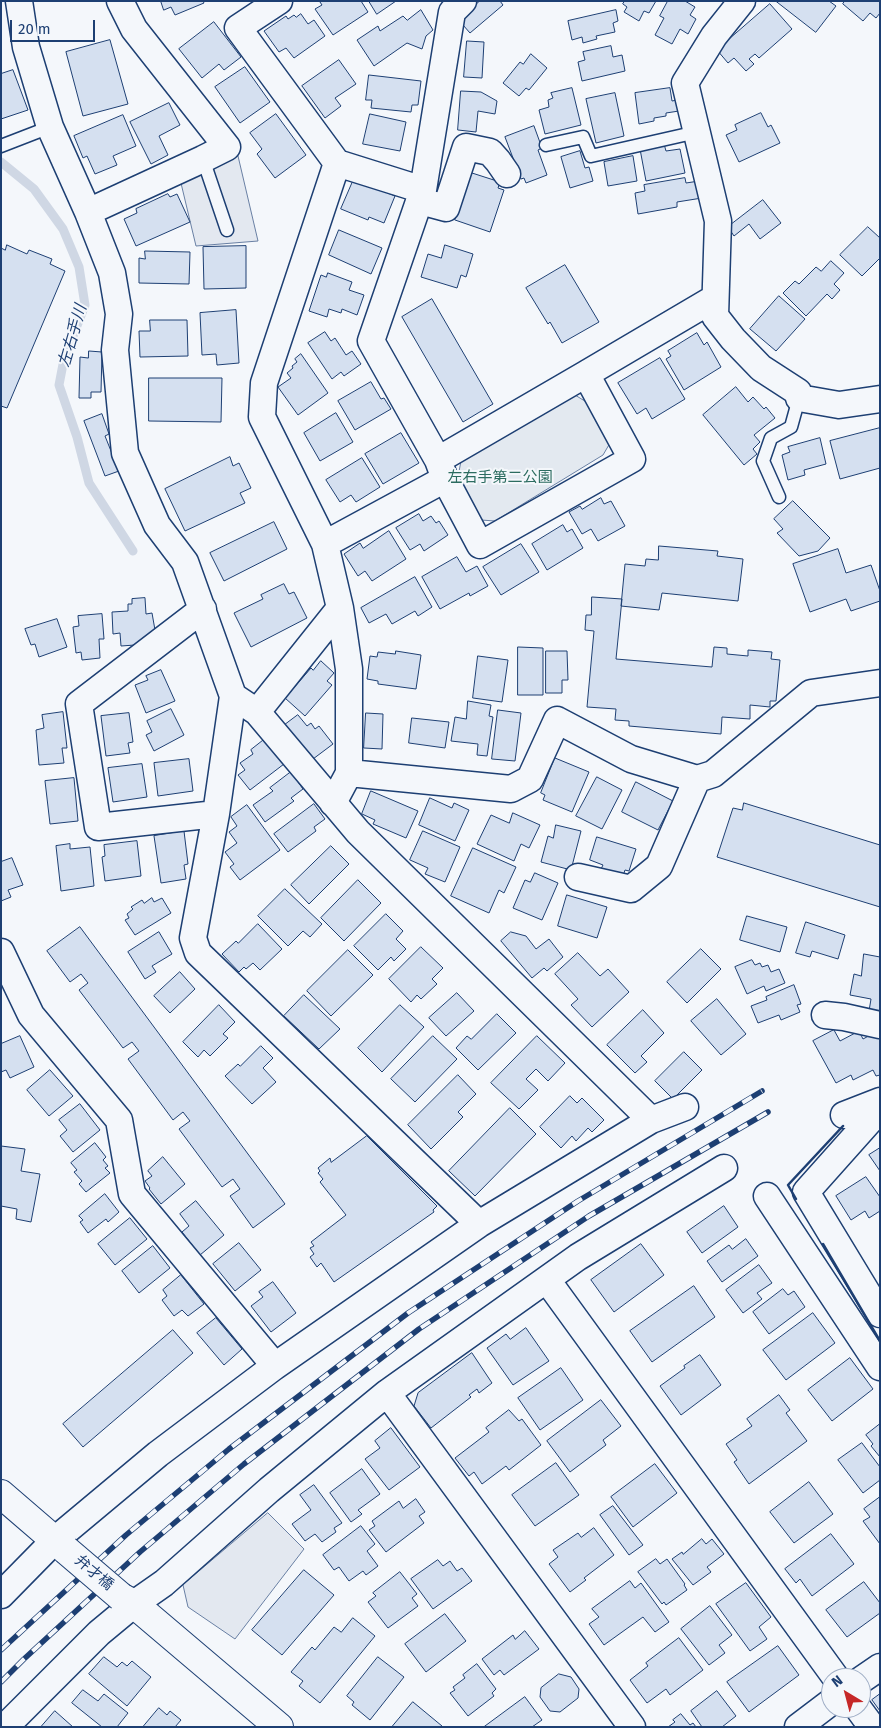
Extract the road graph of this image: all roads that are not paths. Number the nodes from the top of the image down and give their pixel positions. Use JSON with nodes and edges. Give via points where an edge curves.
{"nodes":[{"id":1,"x":19,"y":1,"type":"edge"},
{"id":2,"x":120,"y":1,"type":"edge"},
{"id":3,"x":279,"y":1,"type":"edge"},
{"id":4,"x":464,"y":1,"type":"edge"},
{"id":5,"x":742,"y":1,"type":"edge"},
{"id":6,"x":50,"y":127,"type":"junction"},
{"id":7,"x":697,"y":132,"type":"junction"},
{"id":8,"x":546,"y":145,"type":"dead end"},
{"id":9,"x":1,"y":146,"type":"edge"},
{"id":10,"x":204,"y":160,"type":"junction"},
{"id":11,"x":337,"y":163,"type":"junction"},
{"id":12,"x":507,"y":174,"type":"dead end"},
{"id":13,"x":422,"y":195,"type":"junction"},
{"id":14,"x":88,"y":212,"type":"junction"},
{"id":15,"x":227,"y":230,"type":"dead end"},
{"id":16,"x":715,"y":298,"type":"junction"},
{"id":17,"x":586,"y":374,"type":"junction"},
{"id":18,"x":799,"y":398,"type":"junction"},
{"id":19,"x":880,"y":399,"type":"edge"},
{"id":20,"x":442,"y":469,"type":"junction"},
{"id":21,"x":779,"y":498,"type":"dead end"},
{"id":22,"x":325,"y":544,"type":"junction"},
{"id":23,"x":340,"y":608,"type":"junction"},
{"id":24,"x":203,"y":609,"type":"junction"},
{"id":25,"x":880,"y":683,"type":"edge"},
{"id":26,"x":234,"y":696,"type":"junction"},
{"id":27,"x":257,"y":712,"type":"junction"},
{"id":28,"x":349,"y":772,"type":"junction"},
{"id":29,"x":697,"y":779,"type":"junction"},
{"id":30,"x":333,"y":803,"type":"junction"},
{"id":31,"x":216,"y":814,"type":"junction"},
{"id":32,"x":578,"y":877,"type":"dead end"},
{"id":33,"x":1,"y":952,"type":"edge"},
{"id":34,"x":824,"y":1015,"type":"dead end"},
{"id":35,"x":880,"y":1025,"type":"edge"},
{"id":36,"x":880,"y":1101,"type":"edge"},
{"id":37,"x":685,"y":1107,"type":"dead end"},
{"id":38,"x":880,"y":1109,"type":"edge"},
{"id":39,"x":844,"y":1115,"type":"dead end"},
{"id":40,"x":651,"y":1120,"type":"junction"},
{"id":41,"x":724,"y":1168,"type":"dead end"},
{"id":42,"x":767,"y":1196,"type":"dead end"},
{"id":43,"x":479,"y":1224,"type":"junction"},
{"id":44,"x":546,"y":1280,"type":"junction"},
{"id":45,"x":880,"y":1314,"type":"edge"},
{"id":46,"x":275,"y":1366,"type":"junction"},
{"id":47,"x":880,"y":1367,"type":"edge"},
{"id":48,"x":386,"y":1393,"type":"junction"},
{"id":49,"x":1,"y":1494,"type":"edge"},
{"id":50,"x":61,"y":1545,"type":"junction"},
{"id":51,"x":1,"y":1595,"type":"edge"},
{"id":52,"x":128,"y":1600,"type":"junction"},
{"id":53,"x":829,"y":1668,"type":"edge"},
{"id":54,"x":821,"y":1710,"type":"edge"},
{"id":55,"x":5,"y":1727,"type":"edge"},
{"id":56,"x":279,"y":1727,"type":"edge"},
{"id":57,"x":632,"y":1727,"type":"edge"},
{"id":58,"x":798,"y":1727,"type":"edge"}],
"edges":[{"from":1,"to":6,"type":"street","via":[[26,47]]},
{"from":2,"to":10,"type":"street","via":[[134,29],[227,147]]},
{"from":3,"to":11,"type":"street","via":[[238,28]]},
{"from":4,"to":13,"type":"street","via":[[452,12]]},
{"from":5,"to":7,"type":"street","via":[[714,36],[685,83]]},
{"from":6,"to":9,"type":"lane"},
{"from":6,"to":14,"type":"street"},
{"from":7,"to":8,"type":"lane","via":[[591,156],[583,136]]},
{"from":7,"to":16,"type":"street","via":[[718,221]]},
{"from":10,"to":14,"type":"street"},
{"from":10,"to":15,"type":"lane"},
{"from":11,"to":13,"type":"street"},
{"from":11,"to":22,"type":"street","via":[[264,383],[262,417]]},
{"from":12,"to":13,"type":"street","via":[[490,152],[466,147],[446,208]]},
{"from":13,"to":20,"type":"street","via":[[371,341]]},
{"from":14,"to":24,"type":"street","via":[[112,273],[119,314],[115,350],[125,453],[157,525],[185,562]]},
{"from":16,"to":17,"type":"street"},
{"from":16,"to":18,"type":"street","via":[[715,316],[733,339],[761,368],[798,392]]},
{"from":17,"to":20,"type":"street"},
{"from":17,"to":20,"type":"street","via":[[632,459],[480,546]]},
{"from":18,"to":19,"type":"street","via":[[839,405]]},
{"from":18,"to":21,"type":"lane","via":[[791,426],[772,438],[763,461]]},
{"from":20,"to":22,"type":"street"},
{"from":22,"to":23,"type":"street"},
{"from":23,"to":27,"type":"street"},
{"from":23,"to":28,"type":"street","via":[[349,669]]},
{"from":24,"to":26,"type":"street"},
{"from":24,"to":31,"type":"street","via":[[79,704],[98,827]]},
{"from":25,"to":29,"type":"street","via":[[811,693],[712,774]]},
{"from":26,"to":27,"type":"street"},
{"from":26,"to":31,"type":"street"},
{"from":27,"to":30,"type":"street"},
{"from":28,"to":29,"type":"street","via":[[511,789],[530,778],[557,720],[631,759]]},
{"from":28,"to":30,"type":"street"},
{"from":29,"to":32,"type":"street","via":[[659,866],[645,878],[631,889]]},
{"from":30,"to":40,"type":"street","via":[[358,832]]},
{"from":31,"to":43,"type":"street","via":[[193,938],[198,953]]},
{"from":33,"to":46,"type":"street","via":[[31,1015],[119,1120],[132,1194]]},
{"from":34,"to":35,"type":"street"},
{"from":36,"to":39,"type":"street"},
{"from":37,"to":40,"type":"street"},
{"from":38,"to":45,"type":"street","via":[[806,1192]]},
{"from":40,"to":43,"type":"street"},
{"from":41,"to":44,"type":"street"},
{"from":42,"to":47,"type":"street"},
{"from":43,"to":46,"type":"street"},
{"from":44,"to":48,"type":"street"},
{"from":44,"to":53,"type":"street"},
{"from":46,"to":50,"type":"street","via":[[158,1454]]},
{"from":48,"to":52,"type":"street","via":[[164,1583]]},
{"from":48,"to":57,"type":"street"},
{"from":49,"to":50,"type":"street","name":"弁才橋"},
{"from":50,"to":51,"type":"street"},
{"from":50,"to":52,"type":"street","name":"弁才橋","bridge":true},
{"from":52,"to":55,"type":"street"},
{"from":52,"to":56,"type":"street","name":"弁才橋"},
{"from":54,"to":58,"type":"street"}]}
